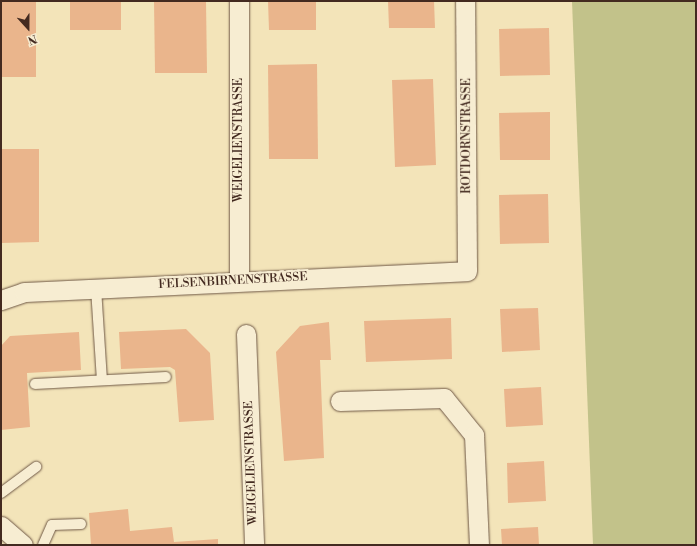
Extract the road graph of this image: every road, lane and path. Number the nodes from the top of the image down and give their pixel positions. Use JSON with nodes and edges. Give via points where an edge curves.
{"nodes":[{"id":1,"x":239,"y":1,"type":"edge"},
{"id":2,"x":465,"y":1,"type":"edge"},
{"id":3,"x":467,"y":271,"type":"joint"},
{"id":4,"x":239,"y":279,"type":"junction"},
{"id":5,"x":96,"y":288,"type":"junction"},
{"id":6,"x":1,"y":300,"type":"edge"},
{"id":7,"x":246,"y":334,"type":"dead end"},
{"id":8,"x":166,"y":377,"type":"dead end"},
{"id":9,"x":102,"y":380,"type":"junction"},
{"id":10,"x":35,"y":384,"type":"dead end"},
{"id":11,"x":340,"y":400,"type":"dead end"},
{"id":12,"x":36,"y":467,"type":"dead end"},
{"id":13,"x":1,"y":493,"type":"edge"},
{"id":14,"x":81,"y":524,"type":"dead end"},
{"id":15,"x":1,"y":526,"type":"edge"},
{"id":16,"x":23,"y":545,"type":"edge"},
{"id":17,"x":43,"y":545,"type":"edge"},
{"id":18,"x":254,"y":545,"type":"edge"},
{"id":19,"x":479,"y":545,"type":"edge"}],
"edges":[{"from":1,"to":4,"type":"street","name":"WEIGELIENSTRASSE"},
{"from":2,"to":3,"type":"street","name":"ROTDORNSTRASSE"},
{"from":3,"to":4,"type":"street","name":"FELSENBIRNENSTRASSE"},
{"from":4,"to":5,"type":"street","name":"FELSENBIRNENSTRASSE"},
{"from":5,"to":6,"type":"street","name":"FELSENBIRNENSTRASSE","via":[[24,292]]},
{"from":5,"to":9,"type":"lane"},
{"from":7,"to":18,"type":"street","name":"WEIGELIENSTRASSE"},
{"from":8,"to":9,"type":"lane"},
{"from":9,"to":10,"type":"lane"},
{"from":11,"to":19,"type":"street","via":[[444,398],[474,435]]},
{"from":12,"to":13,"type":"lane"},
{"from":14,"to":17,"type":"lane","via":[[52,525]]},
{"from":15,"to":16,"type":"street"}]}
